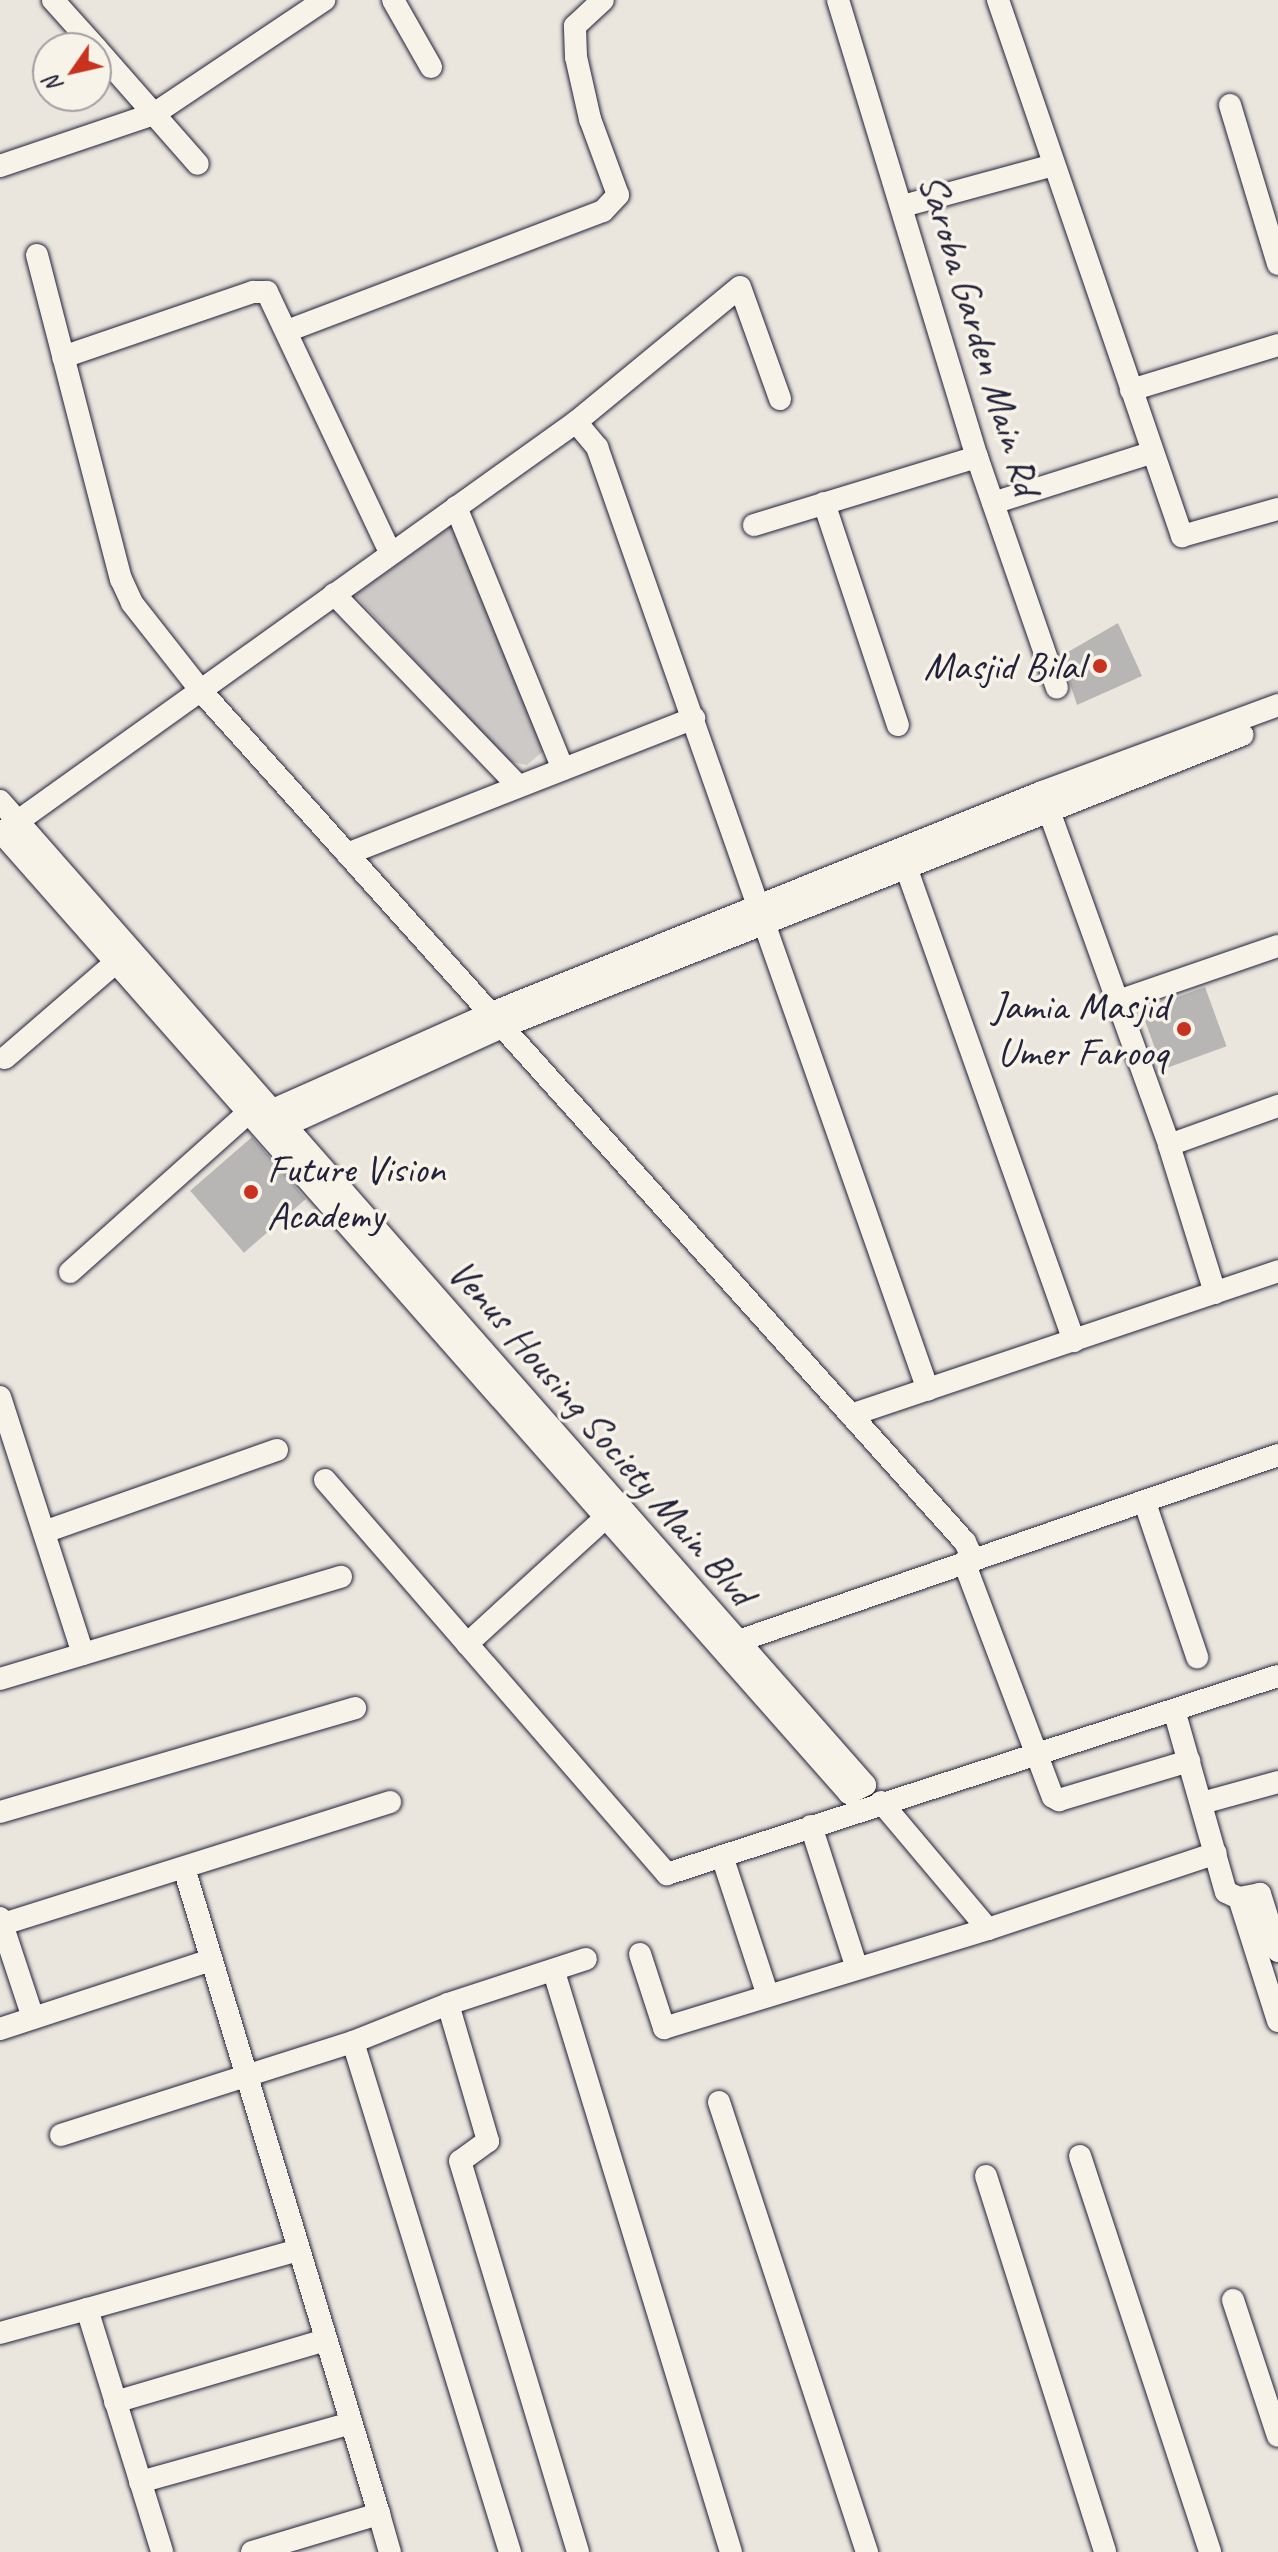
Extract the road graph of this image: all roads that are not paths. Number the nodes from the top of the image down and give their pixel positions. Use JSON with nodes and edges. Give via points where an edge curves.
{"nodes":[{"id":1,"x":53,"y":0,"type":"edge"},
{"id":2,"x":324,"y":0,"type":"edge"},
{"id":3,"x":393,"y":0,"type":"edge"},
{"id":4,"x":603,"y":0,"type":"edge"},
{"id":5,"x":838,"y":0,"type":"edge"},
{"id":6,"x":998,"y":0,"type":"edge"},
{"id":7,"x":82,"y":32,"type":"edge"},
{"id":8,"x":112,"y":66,"type":"edge"},
{"id":9,"x":431,"y":67,"type":"dead end"},
{"id":10,"x":1230,"y":105,"type":"dead end"},
{"id":11,"x":154,"y":114,"type":"junction"},
{"id":12,"x":198,"y":164,"type":"dead end"},
{"id":13,"x":1054,"y":165,"type":"junction"},
{"id":14,"x":0,"y":166,"type":"edge"},
{"id":15,"x":903,"y":206,"type":"junction"},
{"id":16,"x":37,"y":255,"type":"dead end"},
{"id":17,"x":1278,"y":264,"type":"edge"},
{"id":18,"x":287,"y":331,"type":"junction"},
{"id":19,"x":1278,"y":345,"type":"edge"},
{"id":20,"x":63,"y":357,"type":"junction"},
{"id":21,"x":1131,"y":390,"type":"junction"},
{"id":22,"x":780,"y":399,"type":"dead end"},
{"id":23,"x":576,"y":422,"type":"junction"},
{"id":24,"x":1151,"y":453,"type":"junction"},
{"id":25,"x":977,"y":457,"type":"junction"},
{"id":26,"x":824,"y":503,"type":"junction"},
{"id":27,"x":993,"y":503,"type":"junction"},
{"id":28,"x":456,"y":507,"type":"junction"},
{"id":29,"x":1278,"y":509,"type":"edge"},
{"id":30,"x":754,"y":525,"type":"dead end"},
{"id":31,"x":390,"y":552,"type":"junction"},
{"id":32,"x":334,"y":594,"type":"junction"},
{"id":33,"x":1057,"y":688,"type":"dead end"},
{"id":34,"x":202,"y":692,"type":"junction"},
{"id":35,"x":1278,"y":705,"type":"edge"},
{"id":36,"x":694,"y":718,"type":"junction"},
{"id":37,"x":1278,"y":721,"type":"edge"},
{"id":38,"x":898,"y":725,"type":"dead end"},
{"id":39,"x":563,"y":769,"type":"junction"},
{"id":40,"x":518,"y":786,"type":"junction"},
{"id":41,"x":0,"y":801,"type":"edge"},
{"id":42,"x":1046,"y":801,"type":"junction"},
{"id":43,"x":5,"y":830,"type":"edge"},
{"id":44,"x":347,"y":854,"type":"junction"},
{"id":45,"x":903,"y":859,"type":"junction"},
{"id":46,"x":765,"y":916,"type":"junction"},
{"id":47,"x":1278,"y":946,"type":"edge"},
{"id":48,"x":125,"y":955,"type":"junction"},
{"id":49,"x":1118,"y":1001,"type":"junction"},
{"id":50,"x":496,"y":1021,"type":"junction"},
{"id":51,"x":5,"y":1058,"type":"dead end"},
{"id":52,"x":1278,"y":1106,"type":"edge"},
{"id":53,"x":268,"y":1118,"type":"junction"},
{"id":54,"x":1169,"y":1145,"type":"junction"},
{"id":55,"x":1278,"y":1271,"type":"edge"},
{"id":56,"x":70,"y":1272,"type":"dead end"},
{"id":57,"x":1215,"y":1293,"type":"junction"},
{"id":58,"x":1074,"y":1341,"type":"junction"},
{"id":59,"x":928,"y":1390,"type":"junction"},
{"id":60,"x":0,"y":1397,"type":"edge"},
{"id":61,"x":851,"y":1415,"type":"junction"},
{"id":62,"x":277,"y":1450,"type":"dead end"},
{"id":63,"x":1278,"y":1455,"type":"edge"},
{"id":64,"x":325,"y":1480,"type":"dead end"},
{"id":65,"x":1145,"y":1503,"type":"junction"},
{"id":66,"x":611,"y":1513,"type":"junction"},
{"id":67,"x":44,"y":1532,"type":"junction"},
{"id":68,"x":968,"y":1561,"type":"junction"},
{"id":69,"x":341,"y":1577,"type":"dead end"},
{"id":70,"x":467,"y":1644,"type":"junction"},
{"id":71,"x":728,"y":1645,"type":"junction"},
{"id":72,"x":83,"y":1654,"type":"junction"},
{"id":73,"x":1197,"y":1657,"type":"dead end"},
{"id":74,"x":1278,"y":1676,"type":"edge"},
{"id":75,"x":0,"y":1679,"type":"edge"},
{"id":76,"x":355,"y":1708,"type":"dead end"},
{"id":77,"x":1174,"y":1710,"type":"junction"},
{"id":78,"x":1035,"y":1755,"type":"junction"},
{"id":79,"x":1189,"y":1761,"type":"junction"},
{"id":80,"x":1278,"y":1782,"type":"edge"},
{"id":81,"x":857,"y":1789,"type":"dead end"},
{"id":82,"x":390,"y":1802,"type":"dead end"},
{"id":83,"x":881,"y":1802,"type":"junction"},
{"id":84,"x":1202,"y":1803,"type":"junction"},
{"id":85,"x":0,"y":1812,"type":"edge"},
{"id":86,"x":811,"y":1826,"type":"junction"},
{"id":87,"x":1216,"y":1853,"type":"junction"},
{"id":88,"x":722,"y":1856,"type":"junction"},
{"id":89,"x":184,"y":1868,"type":"junction"},
{"id":90,"x":1239,"y":1898,"type":"junction"},
{"id":91,"x":1,"y":1923,"type":"edge"},
{"id":92,"x":988,"y":1929,"type":"junction"},
{"id":93,"x":1278,"y":1951,"type":"edge"},
{"id":94,"x":640,"y":1954,"type":"dead end"},
{"id":95,"x":586,"y":1959,"type":"dead end"},
{"id":96,"x":211,"y":1960,"type":"junction"},
{"id":97,"x":857,"y":1968,"type":"junction"},
{"id":98,"x":554,"y":1972,"type":"junction"},
{"id":99,"x":768,"y":1996,"type":"junction"},
{"id":100,"x":448,"y":2004,"type":"junction"},
{"id":101,"x":33,"y":2018,"type":"junction"},
{"id":102,"x":1278,"y":2021,"type":"edge"},
{"id":103,"x":0,"y":2029,"type":"edge"},
{"id":104,"x":353,"y":2042,"type":"junction"},
{"id":105,"x":247,"y":2078,"type":"junction"},
{"id":106,"x":719,"y":2102,"type":"dead end"},
{"id":107,"x":61,"y":2135,"type":"dead end"},
{"id":108,"x":1080,"y":2156,"type":"dead end"},
{"id":109,"x":986,"y":2176,"type":"dead end"},
{"id":110,"x":299,"y":2250,"type":"junction"},
{"id":111,"x":1233,"y":2300,"type":"dead end"},
{"id":112,"x":87,"y":2309,"type":"junction"},
{"id":113,"x":0,"y":2333,"type":"edge"},
{"id":114,"x":326,"y":2340,"type":"junction"},
{"id":115,"x":115,"y":2402,"type":"junction"},
{"id":116,"x":351,"y":2423,"type":"junction"},
{"id":117,"x":1278,"y":2436,"type":"edge"},
{"id":118,"x":140,"y":2482,"type":"junction"},
{"id":119,"x":379,"y":2514,"type":"junction"},
{"id":120,"x":162,"y":2552,"type":"edge"},
{"id":121,"x":252,"y":2552,"type":"edge"},
{"id":122,"x":390,"y":2552,"type":"edge"},
{"id":123,"x":510,"y":2552,"type":"edge"},
{"id":124,"x":578,"y":2552,"type":"edge"},
{"id":125,"x":731,"y":2552,"type":"edge"},
{"id":126,"x":867,"y":2552,"type":"edge"},
{"id":127,"x":1105,"y":2552,"type":"edge"},
{"id":128,"x":1210,"y":2552,"type":"edge"}],
"edges":[{"from":1,"to":7,"type":"street"},
{"from":2,"to":11,"type":"street"},
{"from":3,"to":9,"type":"street"},
{"from":4,"to":18,"type":"street","via":[[575,26],[590,119],[618,195],[611,203],[603,211]]},
{"from":5,"to":15,"type":"street","name":"Saroba Garden Main Rd"},
{"from":6,"to":13,"type":"street"},
{"from":8,"to":11,"type":"street"},
{"from":10,"to":17,"type":"street"},
{"from":11,"to":12,"type":"street"},
{"from":11,"to":14,"type":"street"},
{"from":13,"to":15,"type":"street"},
{"from":13,"to":21,"type":"street"},
{"from":15,"to":25,"type":"street","name":"Saroba Garden Main Rd"},
{"from":16,"to":20,"type":"street"},
{"from":18,"to":20,"type":"street","via":[[267,292],[253,292]]},
{"from":18,"to":31,"type":"street"},
{"from":19,"to":21,"type":"street"},
{"from":20,"to":34,"type":"street","via":[[121,579],[132,603]]},
{"from":21,"to":24,"type":"street"},
{"from":22,"to":23,"type":"street","via":[[740,287]]},
{"from":23,"to":28,"type":"street"},
{"from":23,"to":36,"type":"street","via":[[597,447]]},
{"from":24,"to":27,"type":"street"},
{"from":24,"to":29,"type":"street","via":[[1182,536]]},
{"from":25,"to":26,"type":"street"},
{"from":25,"to":27,"type":"street","name":"Saroba Garden Main Rd"},
{"from":26,"to":30,"type":"street"},
{"from":26,"to":38,"type":"street"},
{"from":27,"to":33,"type":"street","name":"Saroba Garden Main Rd"},
{"from":28,"to":31,"type":"street"},
{"from":28,"to":39,"type":"street"},
{"from":31,"to":32,"type":"street"},
{"from":32,"to":34,"type":"street"},
{"from":32,"to":40,"type":"street"},
{"from":34,"to":43,"type":"street"},
{"from":34,"to":44,"type":"street"},
{"from":35,"to":42,"type":"street"},
{"from":36,"to":39,"type":"street"},
{"from":36,"to":46,"type":"street"},
{"from":37,"to":42,"type":"street"},
{"from":39,"to":40,"type":"street"},
{"from":40,"to":44,"type":"street"},
{"from":41,"to":43,"type":"street","name":"Venus Housing Society Main Blvd"},
{"from":42,"to":45,"type":"street"},
{"from":42,"to":49,"type":"street"},
{"from":43,"to":48,"type":"street","name":"Venus Housing Society Main Blvd"},
{"from":44,"to":50,"type":"street"},
{"from":45,"to":46,"type":"street"},
{"from":45,"to":58,"type":"street"},
{"from":46,"to":50,"type":"street"},
{"from":46,"to":59,"type":"street"},
{"from":47,"to":49,"type":"street"},
{"from":48,"to":51,"type":"street"},
{"from":48,"to":53,"type":"street","name":"Venus Housing Society Main Blvd"},
{"from":49,"to":54,"type":"street"},
{"from":50,"to":53,"type":"street"},
{"from":50,"to":61,"type":"street"},
{"from":52,"to":54,"type":"street"},
{"from":53,"to":56,"type":"street"},
{"from":53,"to":66,"type":"street","name":"Venus Housing Society Main Blvd"},
{"from":54,"to":57,"type":"street"},
{"from":55,"to":57,"type":"street"},
{"from":57,"to":58,"type":"street"},
{"from":58,"to":59,"type":"street"},
{"from":59,"to":61,"type":"street"},
{"from":60,"to":67,"type":"street"},
{"from":61,"to":68,"type":"street","via":[[965,1542]]},
{"from":62,"to":67,"type":"street"},
{"from":63,"to":65,"type":"street"},
{"from":64,"to":70,"type":"street"},
{"from":65,"to":68,"type":"street"},
{"from":65,"to":73,"type":"street"},
{"from":66,"to":70,"type":"street"},
{"from":66,"to":71,"type":"street","name":"Venus Housing Society Main Blvd"},
{"from":67,"to":72,"type":"street"},
{"from":68,"to":71,"type":"street"},
{"from":68,"to":78,"type":"street"},
{"from":69,"to":72,"type":"street"},
{"from":70,"to":88,"type":"street","via":[[667,1874]]},
{"from":71,"to":81,"type":"street","name":"Venus Housing Society Main Blvd"},
{"from":72,"to":75,"type":"street"},
{"from":74,"to":77,"type":"street"},
{"from":76,"to":85,"type":"street"},
{"from":77,"to":78,"type":"street"},
{"from":77,"to":79,"type":"street"},
{"from":78,"to":79,"type":"street","via":[[1059,1800]]},
{"from":78,"to":83,"type":"street"},
{"from":79,"to":84,"type":"street"},
{"from":80,"to":84,"type":"street"},
{"from":82,"to":89,"type":"street"},
{"from":83,"to":86,"type":"street"},
{"from":83,"to":92,"type":"street"},
{"from":84,"to":87,"type":"street"},
{"from":86,"to":88,"type":"street"},
{"from":86,"to":97,"type":"street"},
{"from":87,"to":90,"type":"street","via":[[1226,1892]]},
{"from":87,"to":92,"type":"street"},
{"from":88,"to":99,"type":"street"},
{"from":89,"to":91,"type":"street"},
{"from":89,"to":96,"type":"street"},
{"from":90,"to":93,"type":"street","via":[[1260,1894]]},
{"from":90,"to":102,"type":"street"},
{"from":91,"to":101,"type":"street"},
{"from":92,"to":97,"type":"street"},
{"from":94,"to":99,"type":"street","via":[[664,2028]]},
{"from":95,"to":98,"type":"street"},
{"from":96,"to":101,"type":"street"},
{"from":96,"to":105,"type":"street"},
{"from":97,"to":99,"type":"street"},
{"from":98,"to":100,"type":"street"},
{"from":98,"to":125,"type":"street"},
{"from":100,"to":104,"type":"street"},
{"from":100,"to":124,"type":"street","via":[[488,2141],[460,2161]]},
{"from":101,"to":103,"type":"street"},
{"from":104,"to":105,"type":"street"},
{"from":104,"to":123,"type":"street"},
{"from":105,"to":107,"type":"street"},
{"from":105,"to":110,"type":"street"},
{"from":106,"to":126,"type":"street"},
{"from":108,"to":128,"type":"street"},
{"from":109,"to":127,"type":"street"},
{"from":110,"to":112,"type":"street"},
{"from":110,"to":114,"type":"street"},
{"from":111,"to":117,"type":"street"},
{"from":112,"to":113,"type":"street"},
{"from":112,"to":115,"type":"street"},
{"from":114,"to":115,"type":"street"},
{"from":114,"to":116,"type":"street"},
{"from":115,"to":118,"type":"street"},
{"from":116,"to":118,"type":"street"},
{"from":116,"to":119,"type":"street"},
{"from":118,"to":120,"type":"street"},
{"from":119,"to":121,"type":"street"},
{"from":119,"to":122,"type":"street"}]}
